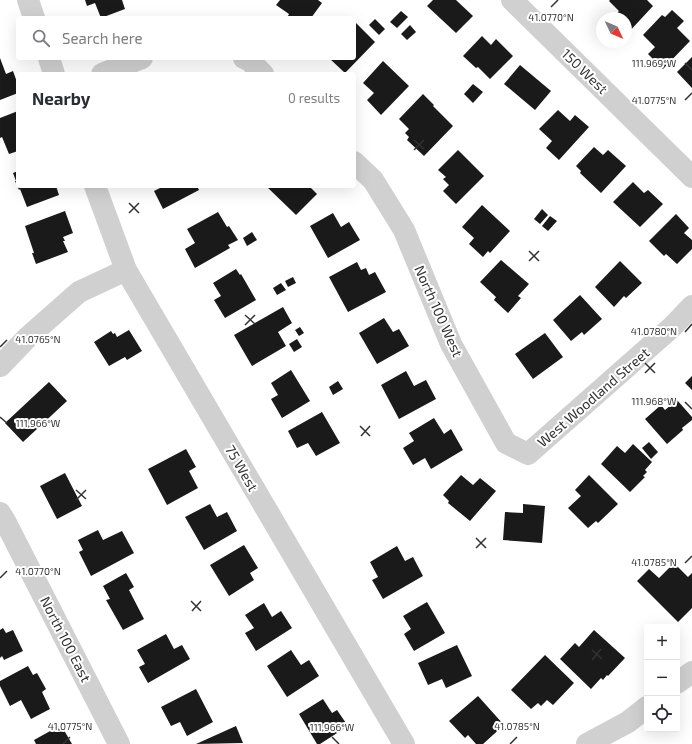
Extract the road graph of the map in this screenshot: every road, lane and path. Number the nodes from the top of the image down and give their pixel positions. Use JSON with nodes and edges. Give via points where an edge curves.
{"nodes":[{"id":1,"x":28,"y":0,"type":"edge"},
{"id":2,"x":512,"y":0,"type":"edge"},
{"id":3,"x":33,"y":16,"type":"edge"},
{"id":4,"x":49,"y":60,"type":"edge"},
{"id":5,"x":137,"y":60,"type":"edge"},
{"id":6,"x":248,"y":60,"type":"edge"},
{"id":7,"x":53,"y":72,"type":"edge"},
{"id":8,"x":107,"y":72,"type":"edge"},
{"id":9,"x":261,"y":72,"type":"edge"},
{"id":10,"x":356,"y":164,"type":"edge"},
{"id":11,"x":692,"y":176,"type":"edge"},
{"id":12,"x":96,"y":188,"type":"edge"},
{"id":13,"x":126,"y":270,"type":"junction"},
{"id":14,"x":692,"y":306,"type":"edge"},
{"id":15,"x":0,"y":366,"type":"edge"},
{"id":16,"x":528,"y":454,"type":"joint"},
{"id":17,"x":0,"y":513,"type":"edge"},
{"id":18,"x":692,"y":672,"type":"edge"},
{"id":19,"x":680,"y":681,"type":"edge"},
{"id":20,"x":644,"y":709,"type":"edge"},
{"id":21,"x":120,"y":744,"type":"edge"},
{"id":22,"x":404,"y":744,"type":"edge"},
{"id":23,"x":587,"y":744,"type":"edge"}],
"edges":[{"from":1,"to":3,"type":"street"},
{"from":2,"to":11,"type":"street","name":"150 West"},
{"from":4,"to":7,"type":"street"},
{"from":5,"to":8,"type":"street"},
{"from":6,"to":9,"type":"street"},
{"from":10,"to":16,"type":"street","name":"North 100 West","via":[[373,180],[404,230],[451,344],[506,443]]},
{"from":12,"to":13,"type":"street","name":"75 West"},
{"from":13,"to":15,"type":"street","via":[[79,292],[28,337]]},
{"from":13,"to":22,"type":"street","name":"75 West"},
{"from":14,"to":16,"type":"street","name":"West Woodland Street","via":[[672,327]]},
{"from":17,"to":21,"type":"street","name":"North 100 East"},
{"from":18,"to":19,"type":"street"},
{"from":20,"to":23,"type":"street","via":[[628,722]]}]}
